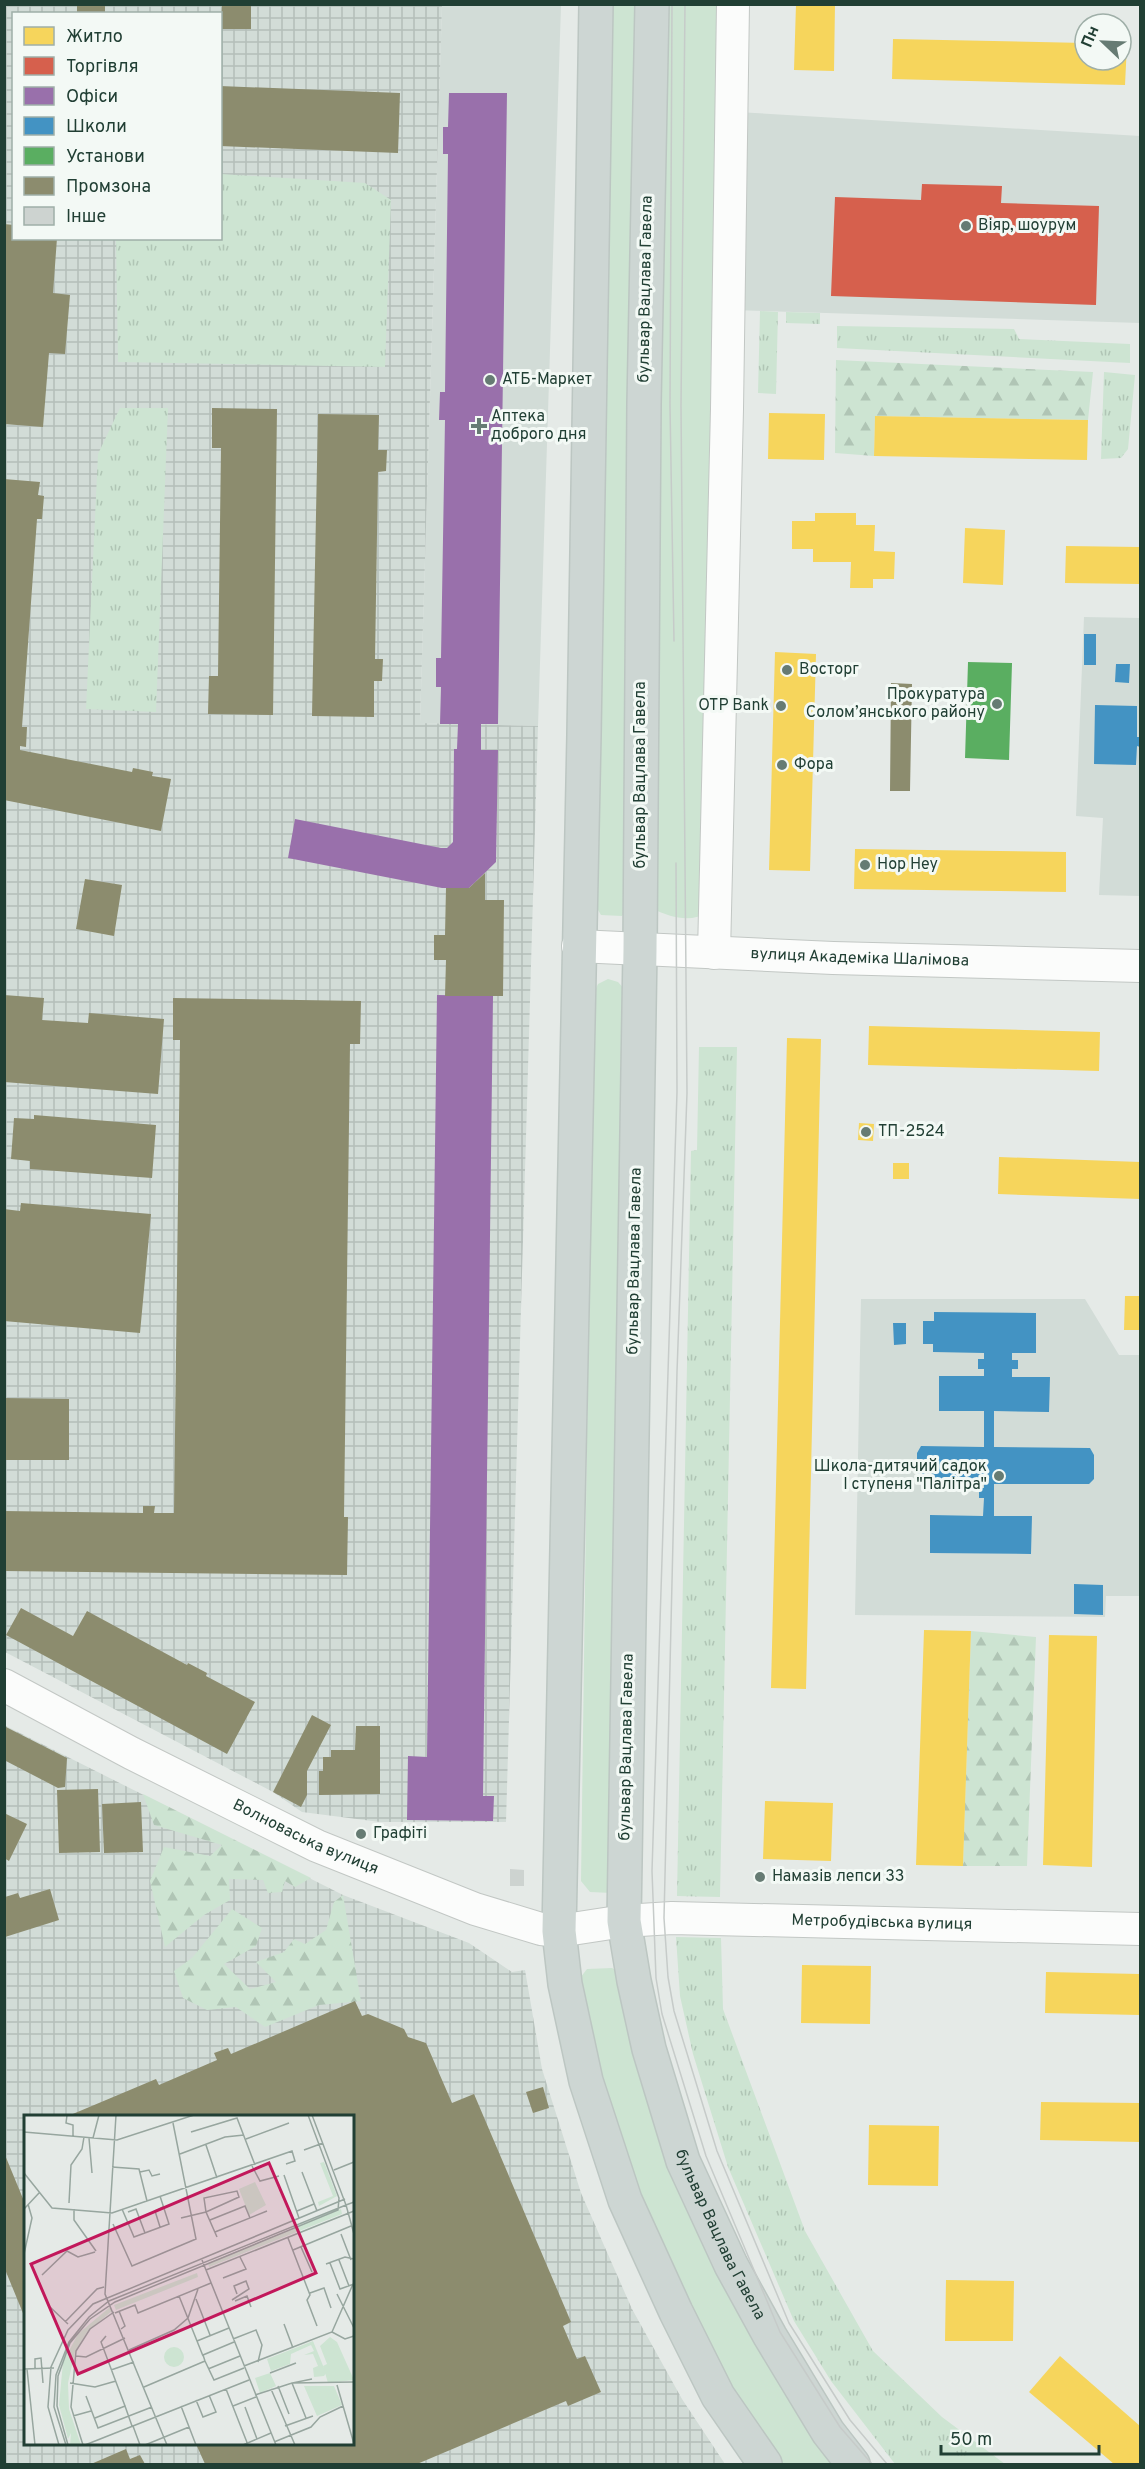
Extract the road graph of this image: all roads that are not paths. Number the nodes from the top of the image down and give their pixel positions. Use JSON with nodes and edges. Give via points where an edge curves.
{"nodes":[{"id":1,"x":596,"y":4,"type":"edge"},
{"id":2,"x":652,"y":4,"type":"edge"},
{"id":3,"x":733,"y":4,"type":"edge"},
{"id":4,"x":578,"y":946,"type":"junction"},
{"id":5,"x":640,"y":950,"type":"junction"},
{"id":6,"x":714,"y":953,"type":"junction"},
{"id":7,"x":1140,"y":966,"type":"edge"},
{"id":8,"x":4,"y":1685,"type":"edge"},
{"id":9,"x":624,"y":1921,"type":"junction"},
{"id":10,"x":1140,"y":1929,"type":"edge"},
{"id":11,"x":559,"y":1930,"type":"junction"},
{"id":12,"x":765,"y":2464,"type":"edge"},
{"id":13,"x":853,"y":2464,"type":"edge"}],
"edges":[{"from":1,"to":4,"type":"main road"},
{"from":2,"to":5,"type":"main road","name":"бульвар Вацлава Гавела","via":[[644,392]]},
{"from":3,"to":6,"type":"street","via":[[728,409]]},
{"from":4,"to":5,"type":"street","name":"вулиця Академіка Шалімова"},
{"from":4,"to":11,"type":"main road"},
{"from":5,"to":6,"type":"street","name":"вулиця Академіка Шалімова"},
{"from":5,"to":9,"type":"main road","name":"бульвар Вацлава Гавела"},
{"from":6,"to":7,"type":"street","name":"вулиця Академіка Шалімова"},
{"from":8,"to":11,"type":"street","name":"Волноваська вулиця","via":[[317,1846],[475,1910],[541,1929]]},
{"from":9,"to":10,"type":"street","name":"Метробудівська вулиця","via":[[682,1918]]},
{"from":9,"to":11,"type":"street","name":"Волноваська вулиця"},
{"from":9,"to":13,"type":"main road","name":"бульвар Вацлава Гавела","via":[[649,2049],[683,2161],[731,2265],[770,2336],[828,2432]]},
{"from":11,"to":12,"type":"main road","via":[[565,1984],[586,2081],[625,2200],[718,2396]]}]}
